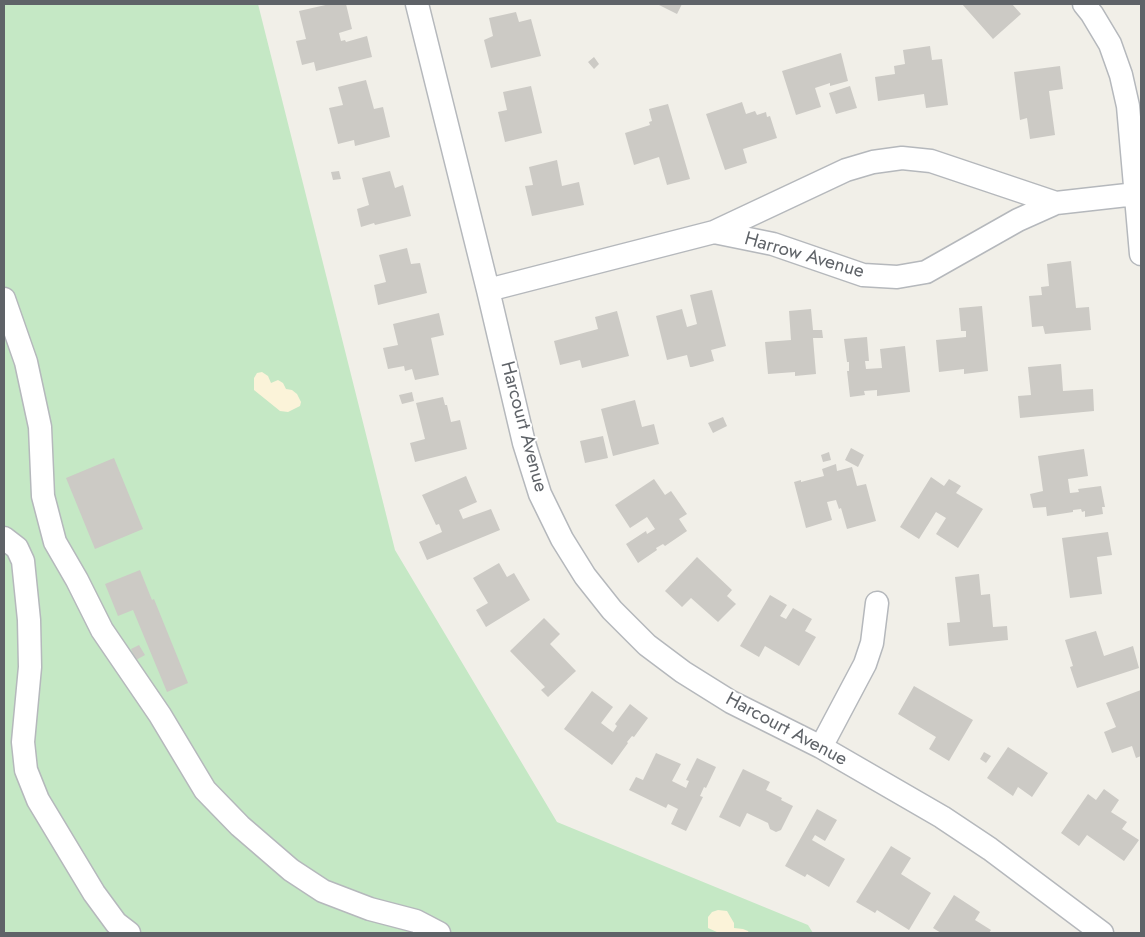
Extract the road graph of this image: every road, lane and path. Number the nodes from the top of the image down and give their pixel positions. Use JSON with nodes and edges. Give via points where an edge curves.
{"nodes":[{"id":1,"x":417,"y":4,"type":"edge"},
{"id":2,"x":1084,"y":4,"type":"edge"},
{"id":3,"x":1136,"y":194,"type":"junction"},
{"id":4,"x":1056,"y":203,"type":"junction"},
{"id":5,"x":714,"y":232,"type":"junction"},
{"id":6,"x":1141,"y":254,"type":"edge"},
{"id":7,"x":488,"y":290,"type":"junction"},
{"id":8,"x":4,"y":299,"type":"edge"},
{"id":9,"x":4,"y":538,"type":"edge"},
{"id":10,"x":877,"y":603,"type":"dead end"},
{"id":11,"x":821,"y":747,"type":"junction"},
{"id":12,"x":129,"y":933,"type":"edge"},
{"id":13,"x":440,"y":933,"type":"edge"},
{"id":14,"x":1102,"y":933,"type":"edge"}],
"edges":[{"from":1,"to":7,"type":"street","name":"Harcourt Avenue"},
{"from":2,"to":3,"type":"street","via":[[1110,44],[1121,75],[1128,106]]},
{"from":3,"to":4,"type":"street","name":"Harrow Avenue"},
{"from":3,"to":6,"type":"street"},
{"from":4,"to":5,"type":"street","name":"Harrow Avenue","via":[[931,161],[902,158],[846,170]]},
{"from":4,"to":5,"type":"street","name":"Harrow Avenue","via":[[1018,220],[926,272],[897,277],[863,275],[773,244]]},
{"from":5,"to":7,"type":"street","name":"Harrow Avenue"},
{"from":7,"to":11,"type":"street","name":"Harcourt Avenue","via":[[524,443],[540,494],[585,576],[612,610],[647,645],[682,672],[731,702]]},
{"from":8,"to":13,"type":"street","via":[[26,362],[40,427],[43,496],[55,542],[102,630],[160,716],[204,790],[283,864],[324,891],[370,910],[416,921]]},
{"from":9,"to":12,"type":"street","via":[[17,548],[23,561],[30,620],[30,667],[23,742],[26,770],[38,800],[94,894],[116,923]]},
{"from":10,"to":11,"type":"street","via":[[872,643],[865,664]]},
{"from":11,"to":14,"type":"street","name":"Harcourt Avenue","via":[[942,817]]}]}
